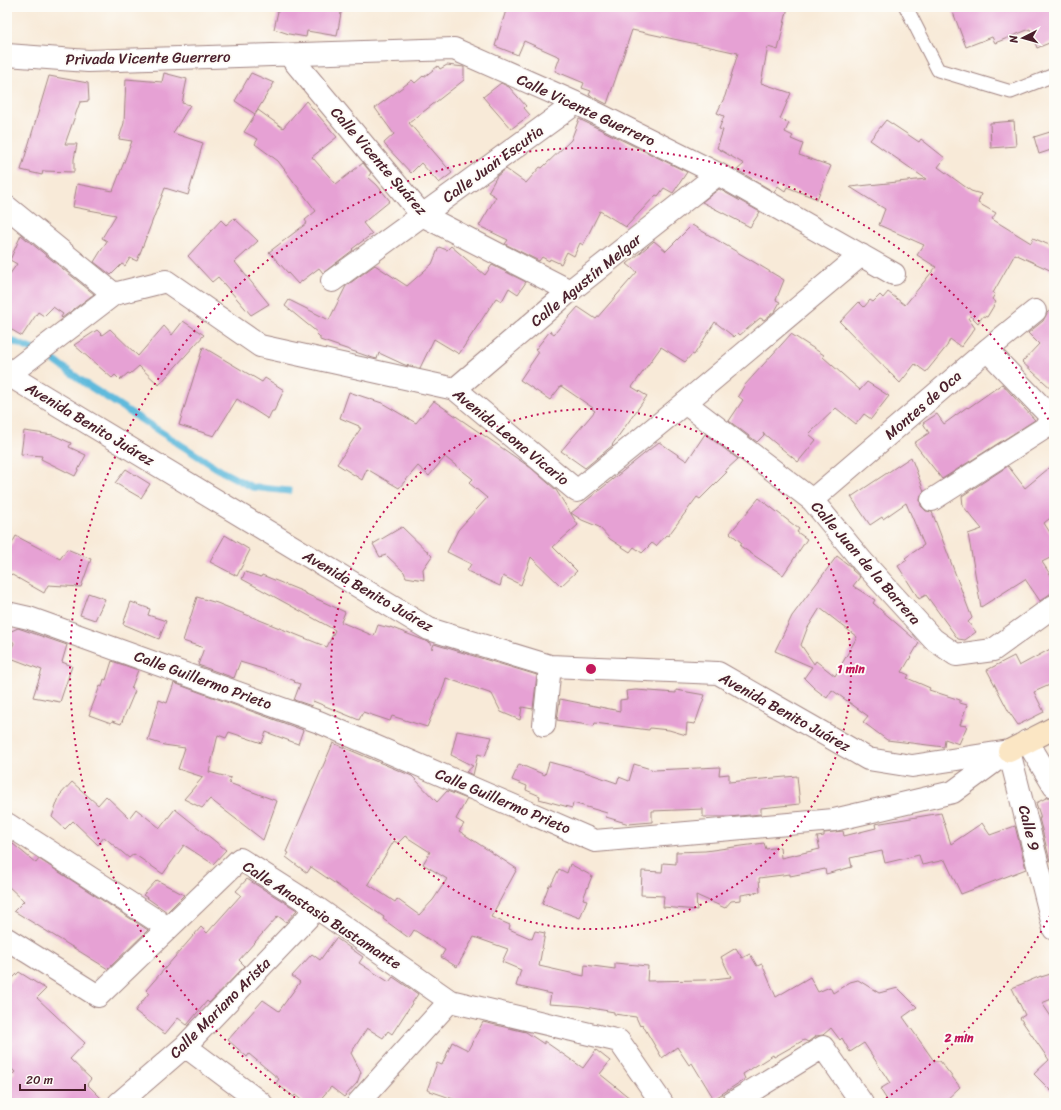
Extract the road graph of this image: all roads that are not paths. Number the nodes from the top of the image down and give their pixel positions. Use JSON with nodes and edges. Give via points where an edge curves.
{"nodes":[{"id":1,"x":906,"y":7,"type":"edge"},
{"id":2,"x":289,"y":55,"type":"junction"},
{"id":3,"x":7,"y":56,"type":"edge"},
{"id":4,"x":1054,"y":75,"type":"edge"},
{"id":5,"x":576,"y":103,"type":"junction"},
{"id":6,"x":718,"y":174,"type":"junction"},
{"id":7,"x":7,"y":207,"type":"edge"},
{"id":8,"x":422,"y":215,"type":"junction"},
{"id":9,"x":861,"y":255,"type":"junction"},
{"id":10,"x":894,"y":274,"type":"dead end"},
{"id":11,"x":332,"y":281,"type":"dead end"},
{"id":12,"x":570,"y":291,"type":"junction"},
{"id":13,"x":114,"y":294,"type":"junction"},
{"id":14,"x":1035,"y":310,"type":"dead end"},
{"id":15,"x":987,"y":350,"type":"junction"},
{"id":16,"x":7,"y":375,"type":"edge"},
{"id":17,"x":455,"y":389,"type":"junction"},
{"id":18,"x":685,"y":403,"type":"junction"},
{"id":19,"x":1054,"y":421,"type":"edge"},
{"id":20,"x":812,"y":500,"type":"junction"},
{"id":21,"x":932,"y":500,"type":"dead end"},
{"id":22,"x":1054,"y":606,"type":"edge"},
{"id":23,"x":7,"y":613,"type":"edge"},
{"id":24,"x":550,"y":666,"type":"junction"},
{"id":25,"x":544,"y":725,"type":"dead end"},
{"id":26,"x":1054,"y":728,"type":"edge"},
{"id":27,"x":1018,"y":746,"type":"junction"},
{"id":28,"x":1054,"y":786,"type":"edge"},
{"id":29,"x":7,"y":824,"type":"edge"},
{"id":30,"x":317,"y":908,"type":"junction"},
{"id":31,"x":168,"y":928,"type":"junction"},
{"id":32,"x":1054,"y":929,"type":"edge"},
{"id":33,"x":7,"y":939,"type":"edge"},
{"id":34,"x":450,"y":1001,"type":"junction"},
{"id":35,"x":185,"y":1046,"type":"junction"},
{"id":36,"x":119,"y":1103,"type":"edge"},
{"id":37,"x":261,"y":1103,"type":"edge"},
{"id":38,"x":358,"y":1103,"type":"edge"},
{"id":39,"x":662,"y":1103,"type":"edge"},
{"id":40,"x":732,"y":1103,"type":"edge"},
{"id":41,"x":862,"y":1103,"type":"edge"}],
"edges":[{"from":1,"to":4,"type":"lane","via":[[938,70],[1011,92]]},
{"from":2,"to":3,"type":"street","name":"Privada Vicente Guerrero","via":[[88,61]]},
{"from":2,"to":5,"type":"street","name":"Calle Vicente Guerrero","via":[[454,49]]},
{"from":2,"to":8,"type":"street","name":"Calle Vicente Suárez"},
{"from":5,"to":6,"type":"street","name":"Calle Vicente Guerrero"},
{"from":5,"to":8,"type":"street","name":"Calle Juan Escutia"},
{"from":6,"to":9,"type":"street","name":"Calle Vicente Guerrero"},
{"from":6,"to":12,"type":"street","name":"Calle Agustín Melgar"},
{"from":7,"to":13,"type":"street"},
{"from":8,"to":11,"type":"street","name":"Calle Juan Escutia"},
{"from":8,"to":12,"type":"street","name":"Calle Vicente Suárez"},
{"from":9,"to":10,"type":"street"},
{"from":9,"to":18,"type":"street","name":"Avenida Leona Vicario"},
{"from":12,"to":17,"type":"street","name":"Calle Agustín Melgar"},
{"from":13,"to":16,"type":"street","name":"Avenida Leona Vicario"},
{"from":13,"to":17,"type":"street","name":"Avenida Leona Vicario","via":[[166,281],[260,346]]},
{"from":14,"to":15,"type":"street","name":"Montes de Oca"},
{"from":15,"to":19,"type":"street"},
{"from":15,"to":20,"type":"street","name":"Montes de Oca"},
{"from":16,"to":24,"type":"street","name":"Avenida Benito Juárez","via":[[429,629]]},
{"from":17,"to":18,"type":"street","name":"Avenida Leona Vicario","via":[[577,491]]},
{"from":18,"to":20,"type":"street","name":"Calle Juan de la Barrera"},
{"from":19,"to":21,"type":"street"},
{"from":20,"to":22,"type":"street","name":"Calle Juan de la Barrera","via":[[862,561],[933,639],[956,655],[993,650]]},
{"from":23,"to":27,"type":"street","name":"Calle Guillermo Prieto","via":[[29,618],[319,722],[595,841],[834,820],[953,792]]},
{"from":24,"to":25,"type":"street"},
{"from":24,"to":27,"type":"street","name":"Avenida Benito Juárez","via":[[718,673],[868,759],[912,766]]},
{"from":26,"to":27,"type":"street","name":"Avenida Benito Juárez"},
{"from":27,"to":28,"type":"street"},
{"from":27,"to":32,"type":"street","name":"Calle 9"},
{"from":29,"to":31,"type":"street"},
{"from":30,"to":31,"type":"street","name":"Calle Anastasio Bustamante","via":[[240,859]]},
{"from":30,"to":34,"type":"street","name":"Calle Anastasio Bustamante"},
{"from":30,"to":35,"type":"street","name":"Calle Mariano Arista"},
{"from":31,"to":33,"type":"street","name":"Calle Anastasio Bustamante","via":[[98,996]]},
{"from":34,"to":38,"type":"street"},
{"from":34,"to":39,"type":"street","name":"Calle Anastasio Bustamante","via":[[619,1042]]},
{"from":35,"to":36,"type":"street","name":"Calle Mariano Arista"},
{"from":35,"to":37,"type":"street"},
{"from":40,"to":41,"type":"street","via":[[823,1047]]}]}
